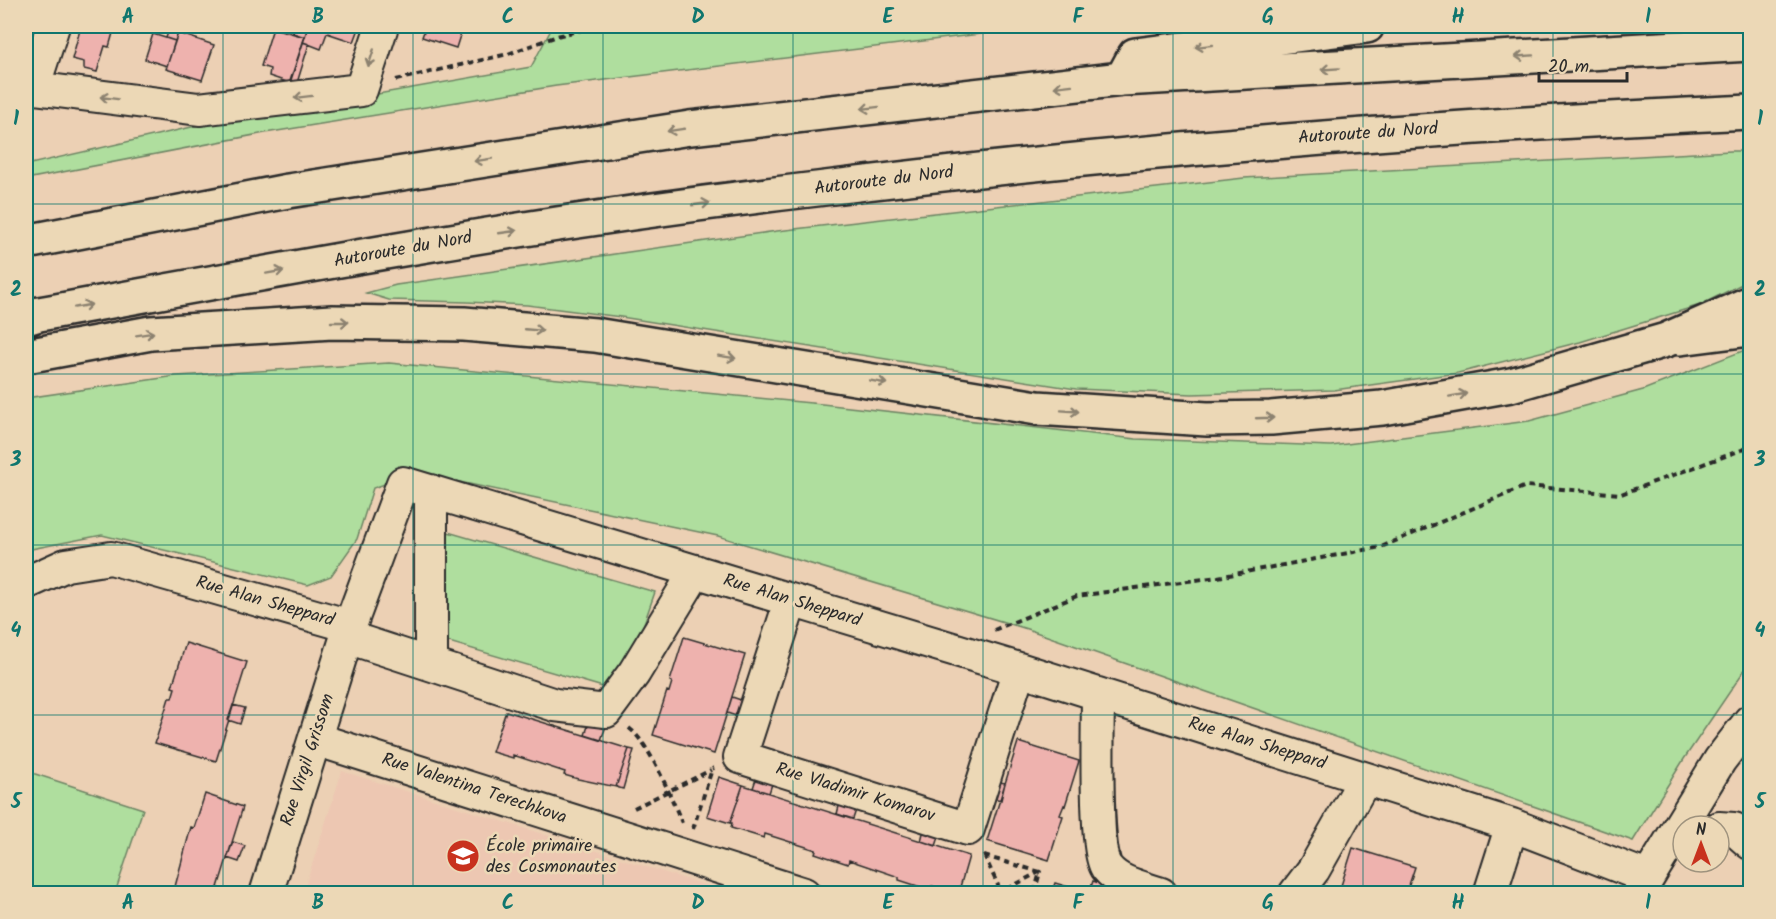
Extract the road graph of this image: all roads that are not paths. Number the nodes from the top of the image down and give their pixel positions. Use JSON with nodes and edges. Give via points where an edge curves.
{"nodes":[{"id":1,"x":52,"y":26,"type":"edge"},
{"id":2,"x":382,"y":26,"type":"edge"},
{"id":3,"x":1367,"y":26,"type":"edge"},
{"id":4,"x":1750,"y":44,"type":"edge"},
{"id":5,"x":1122,"y":79,"type":"junction"},
{"id":6,"x":29,"y":88,"type":"edge"},
{"id":7,"x":1750,"y":112,"type":"edge"},
{"id":8,"x":26,"y":242,"type":"edge"},
{"id":9,"x":1750,"y":303,"type":"edge"},
{"id":10,"x":26,"y":318,"type":"edge"},
{"id":11,"x":1750,"y":328,"type":"edge"},
{"id":12,"x":1666,"y":340,"type":"junction"},
{"id":13,"x":26,"y":356,"type":"edge"},
{"id":14,"x":431,"y":491,"type":"junction"},
{"id":15,"x":696,"y":571,"type":"junction"},
{"id":16,"x":26,"y":583,"type":"edge"},
{"id":17,"x":791,"y":600,"type":"junction"},
{"id":18,"x":348,"y":632,"type":"junction"},
{"id":19,"x":431,"y":664,"type":"junction"},
{"id":20,"x":1019,"y":669,"type":"junction"},
{"id":21,"x":1098,"y":694,"type":"junction"},
{"id":22,"x":1750,"y":721,"type":"edge"},
{"id":23,"x":315,"y":739,"type":"junction"},
{"id":24,"x":1365,"y":778,"type":"junction"},
{"id":25,"x":1696,"y":814,"type":"edge"},
{"id":26,"x":1512,"y":825,"type":"junction"},
{"id":27,"x":1731,"y":829,"type":"edge"},
{"id":28,"x":1750,"y":843,"type":"edge"},
{"id":29,"x":1671,"y":850,"type":"edge"},
{"id":30,"x":1643,"y":885,"type":"edge"},
{"id":31,"x":266,"y":894,"type":"edge"},
{"id":32,"x":804,"y":894,"type":"edge"},
{"id":33,"x":1161,"y":894,"type":"edge"},
{"id":34,"x":1295,"y":894,"type":"edge"},
{"id":35,"x":1490,"y":894,"type":"edge"}],
"edges":[{"from":1,"to":6,"type":"street"},
{"from":2,"to":6,"type":"street","one_way":true,"via":[[361,90],[199,109]]},
{"from":3,"to":5,"type":"main road","one_way":true,"via":[[1135,55]]},
{"from":4,"to":5,"type":"main road","one_way":true},
{"from":5,"to":8,"type":"main road","one_way":true,"via":[[690,128],[288,191]]},
{"from":10,"to":7,"type":"main road","name":"Autoroute du Nord","one_way":true,"via":[[460,239],[826,188],[1246,144]]},
{"from":9,"to":12,"type":"main road"},
{"from":11,"to":12,"type":"main road"},
{"from":13,"to":12,"type":"main road","one_way":true,"via":[[151,333],[332,322],[464,324],[595,334],[1037,408],[1207,419],[1271,418],[1382,408],[1511,385]]},
{"from":14,"to":15,"type":"street","name":"Rue Alan Sheppard"},
{"from":14,"to":18,"type":"street","name":"Rue Alan Sheppard","via":[[403,483]]},
{"from":14,"to":19,"type":"street"},
{"from":15,"to":17,"type":"street","name":"Rue Alan Sheppard"},
{"from":15,"to":19,"type":"street","via":[[634,673],[606,711],[555,705]]},
{"from":16,"to":18,"type":"street","name":"Rue Alan Sheppard","via":[[66,565],[111,558]]},
{"from":17,"to":20,"type":"street","name":"Rue Alan Sheppard"},
{"from":17,"to":20,"type":"street","name":"Rue Vladimir Komarov","via":[[726,763],[968,829]]},
{"from":18,"to":19,"type":"street"},
{"from":18,"to":23,"type":"street","name":"Rue Virgil Grissom"},
{"from":20,"to":21,"type":"street","name":"Rue Alan Sheppard"},
{"from":21,"to":24,"type":"street","name":"Rue Alan Sheppard"},
{"from":21,"to":33,"type":"street","via":[[1098,826],[1105,866],[1118,879]]},
{"from":22,"to":25,"type":"street","via":[[1720,760]]},
{"from":23,"to":31,"type":"street","name":"Rue Virgil Grissom"},
{"from":23,"to":32,"type":"street","name":"Rue Valentina Terechkova"},
{"from":24,"to":26,"type":"street","name":"Rue Alan Sheppard"},
{"from":24,"to":34,"type":"street","via":[[1314,869]]},
{"from":26,"to":30,"type":"street","name":"Rue Alan Sheppard"},
{"from":26,"to":35,"type":"street"},
{"from":27,"to":28,"type":"street"},
{"from":29,"to":30,"type":"street"}]}
